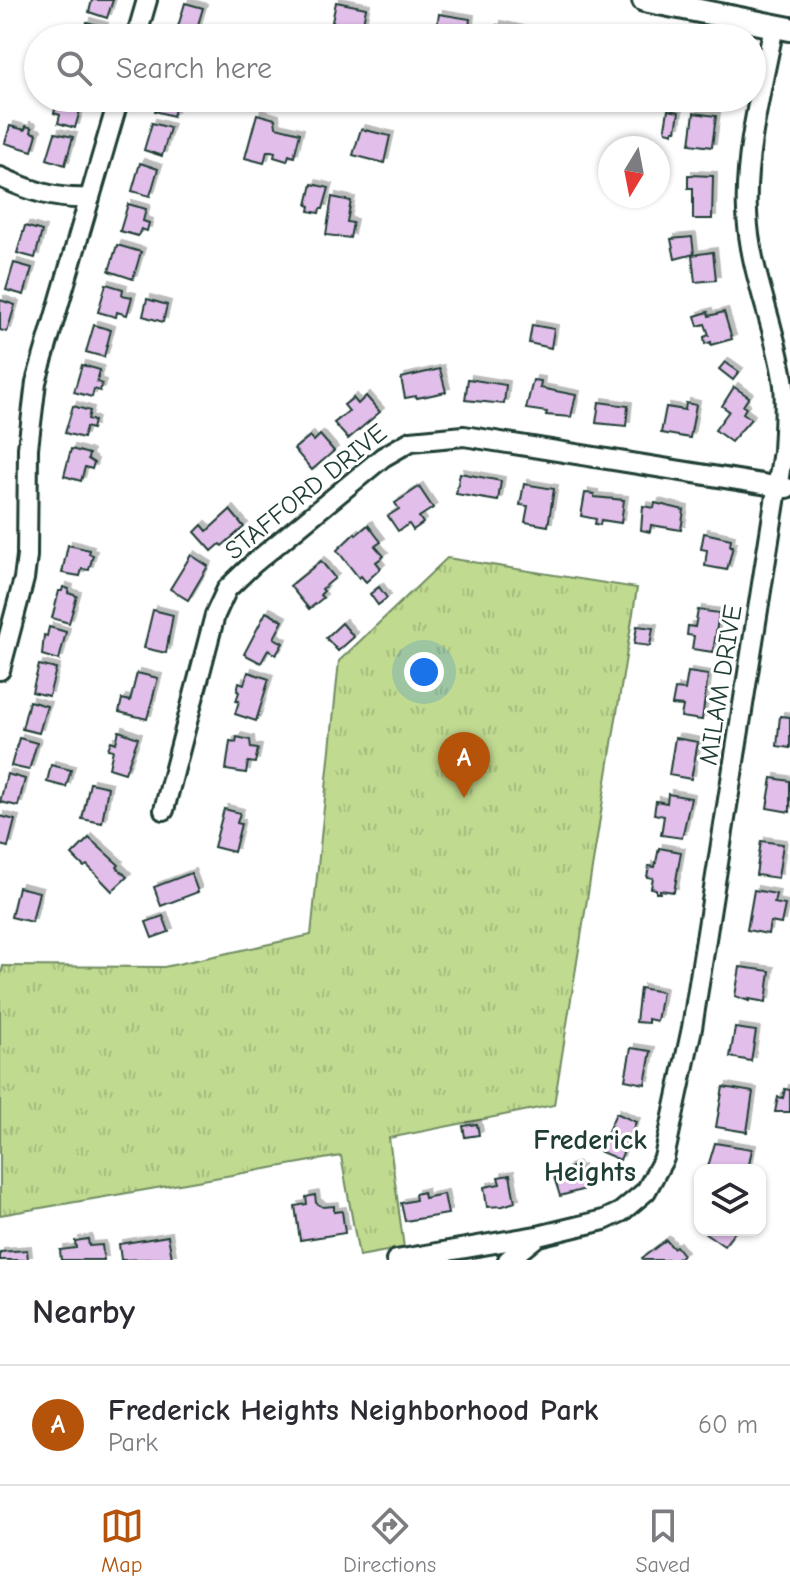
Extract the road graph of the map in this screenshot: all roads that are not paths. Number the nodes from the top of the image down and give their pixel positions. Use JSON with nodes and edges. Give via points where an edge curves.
{"nodes":[{"id":1,"x":147,"y":0,"type":"edge"},
{"id":2,"x":644,"y":0,"type":"edge"},
{"id":3,"x":140,"y":24,"type":"edge"},
{"id":4,"x":782,"y":27,"type":"edge"},
{"id":5,"x":766,"y":85,"type":"edge"},
{"id":6,"x":115,"y":112,"type":"edge"},
{"id":7,"x":758,"y":112,"type":"edge"},
{"id":8,"x":0,"y":177,"type":"edge"},
{"id":9,"x":90,"y":198,"type":"junction"},
{"id":10,"x":784,"y":488,"type":"edge"},
{"id":11,"x":0,"y":670,"type":"edge"},
{"id":12,"x":164,"y":810,"type":"dead end"},
{"id":13,"x":538,"y":1236,"type":"junction"},
{"id":14,"x":396,"y":1260,"type":"edge"},
{"id":15,"x":508,"y":1260,"type":"edge"}],
"edges":[{"from":1,"to":3,"type":"street"},
{"from":2,"to":4,"type":"main road"},
{"from":4,"to":5,"type":"street","name":"MILAM DRIVE"},
{"from":6,"to":9,"type":"street"},
{"from":7,"to":10,"type":"street","name":"MILAM DRIVE","via":[[747,212],[783,384]]},
{"from":8,"to":9,"type":"street","via":[[55,198]]},
{"from":9,"to":11,"type":"street","via":[[36,382],[28,448],[27,556]]},
{"from":10,"to":12,"type":"street","name":"STAFFORD DRIVE","via":[[464,436],[411,441],[362,473],[227,589],[215,615]]},
{"from":10,"to":13,"type":"street","name":"MILAM DRIVE","via":[[692,1028],[664,1158],[646,1191],[621,1212]]},
{"from":13,"to":14,"type":"street"},
{"from":13,"to":15,"type":"street","name":"MILAM DRIVE"}]}
